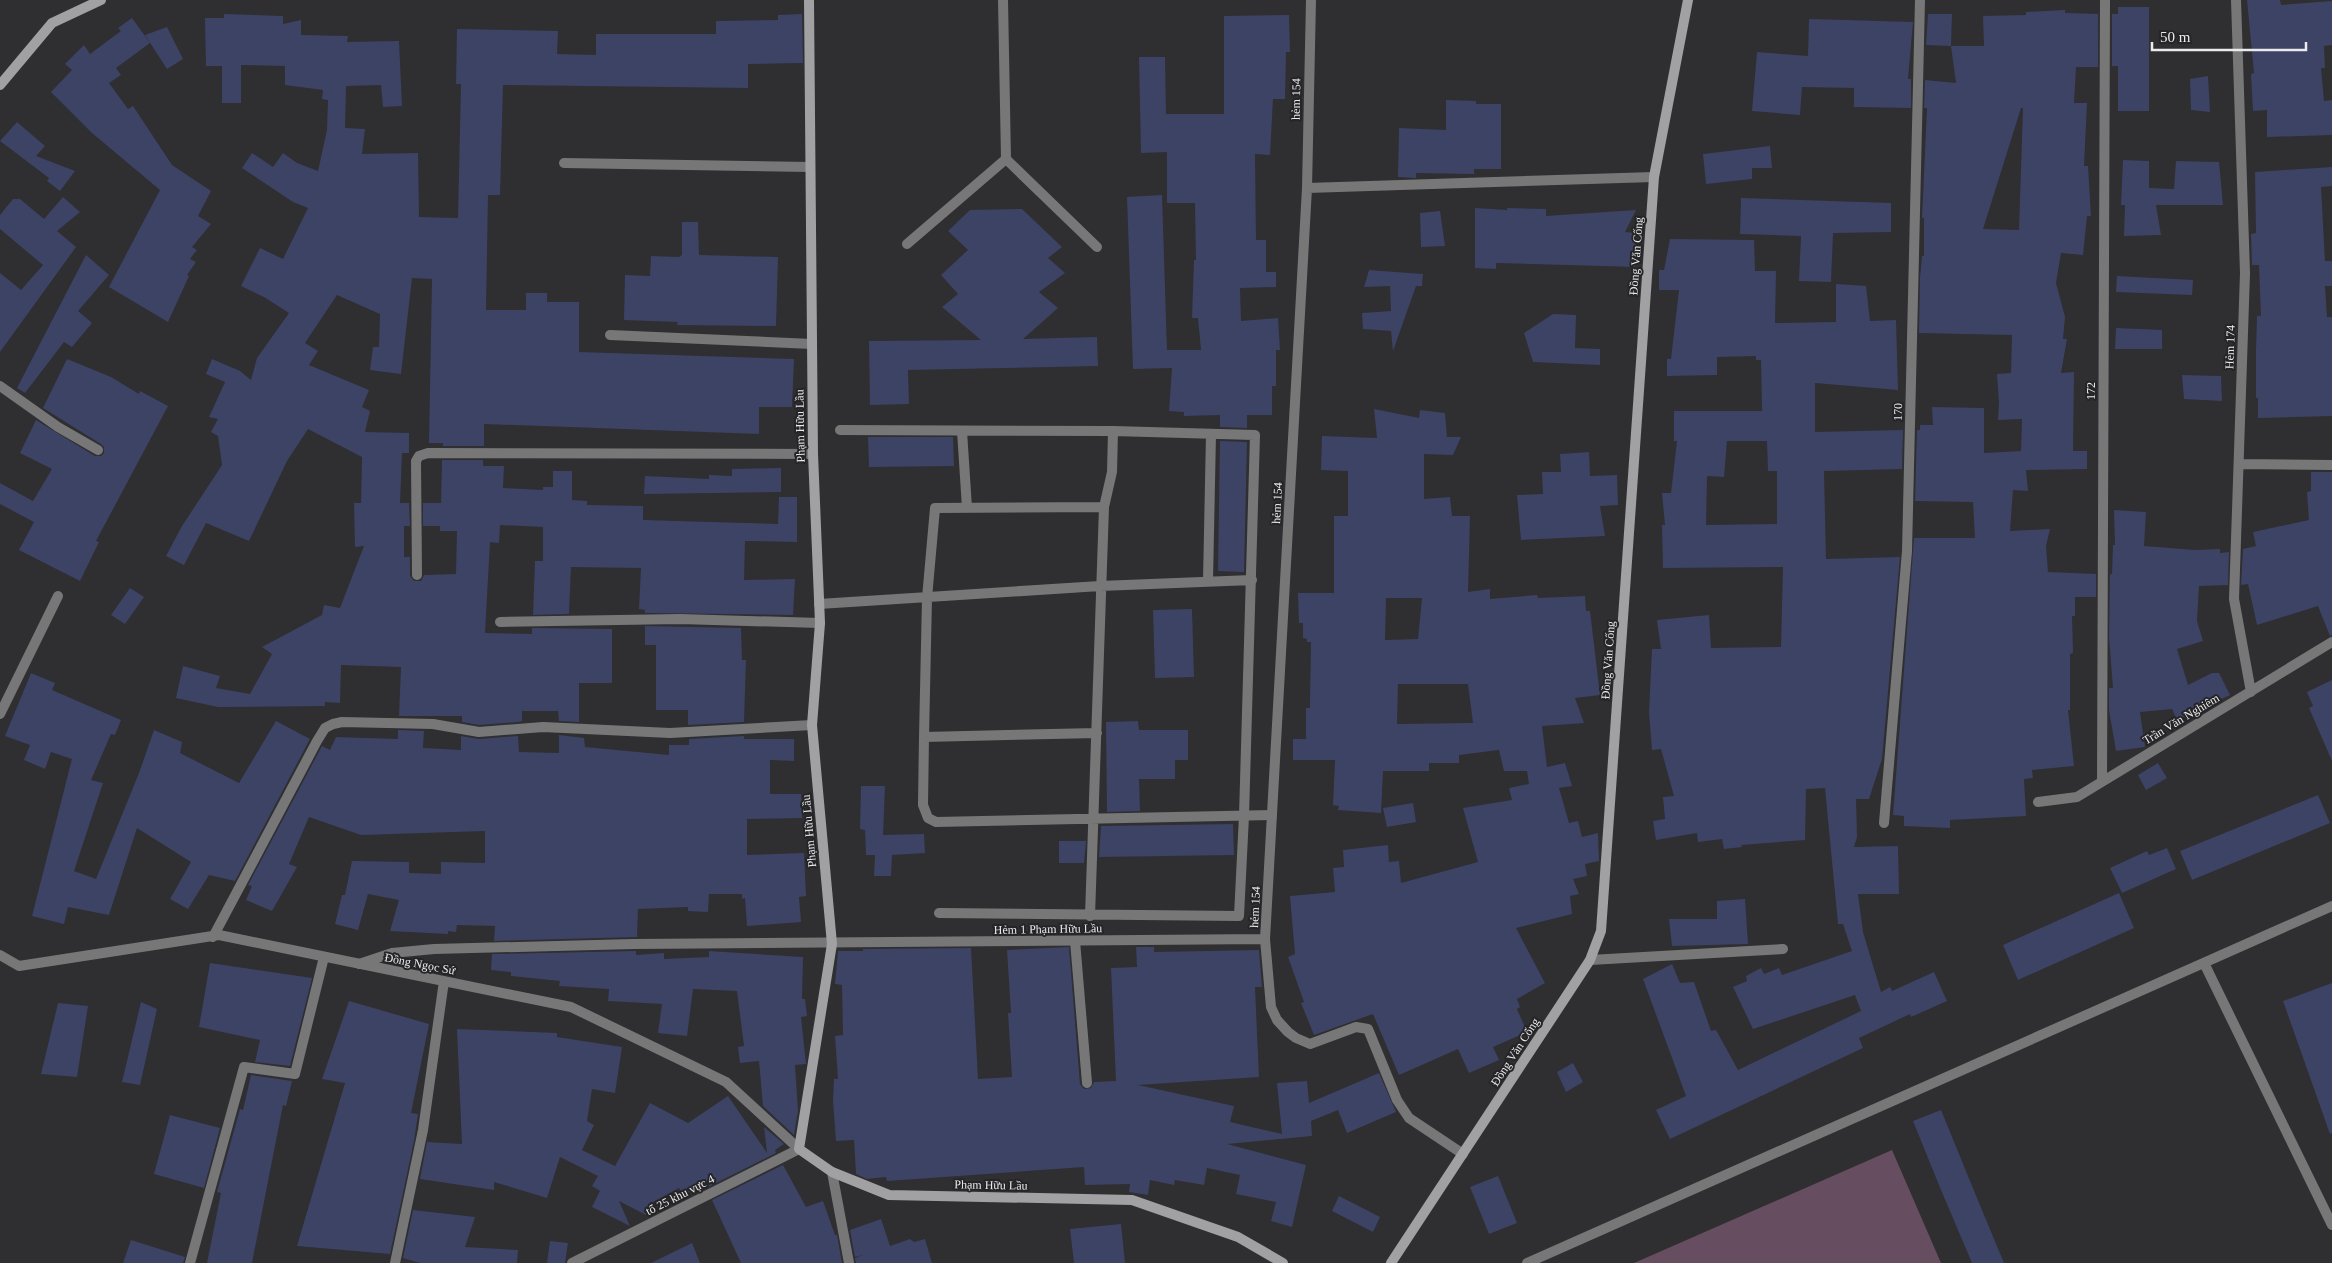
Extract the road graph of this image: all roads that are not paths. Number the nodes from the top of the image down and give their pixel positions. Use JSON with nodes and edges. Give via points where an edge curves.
{"nodes":[{"id":1,"x":101,"y":0,"type":"edge"},
{"id":2,"x":808,"y":0,"type":"edge"},
{"id":3,"x":1003,"y":0,"type":"edge"},
{"id":4,"x":1311,"y":0,"type":"edge"},
{"id":5,"x":1688,"y":0,"type":"edge"},
{"id":6,"x":1920,"y":0,"type":"edge"},
{"id":7,"x":2106,"y":0,"type":"edge"},
{"id":8,"x":2236,"y":0,"type":"edge"},
{"id":9,"x":0,"y":85,"type":"edge"},
{"id":10,"x":1006,"y":159,"type":"junction"},
{"id":11,"x":564,"y":163,"type":"dead end"},
{"id":12,"x":810,"y":167,"type":"junction"},
{"id":13,"x":1654,"y":178,"type":"junction"},
{"id":14,"x":1307,"y":188,"type":"junction"},
{"id":15,"x":907,"y":244,"type":"dead end"},
{"id":16,"x":1097,"y":247,"type":"dead end"},
{"id":17,"x":610,"y":335,"type":"dead end"},
{"id":18,"x":812,"y":344,"type":"junction"},
{"id":19,"x":0,"y":386,"type":"edge"},
{"id":20,"x":840,"y":430,"type":"dead end"},
{"id":21,"x":962,"y":431,"type":"junction"},
{"id":22,"x":1113,"y":431,"type":"junction"},
{"id":23,"x":1211,"y":434,"type":"junction"},
{"id":24,"x":98,"y":450,"type":"dead end"},
{"id":25,"x":813,"y":454,"type":"junction"},
{"id":26,"x":2238,"y":464,"type":"junction"},
{"id":27,"x":2332,"y":465,"type":"edge"},
{"id":28,"x":966,"y":508,"type":"junction"},
{"id":29,"x":1104,"y":508,"type":"junction"},
{"id":30,"x":417,"y":575,"type":"dead end"},
{"id":31,"x":1252,"y":580,"type":"junction"},
{"id":32,"x":1208,"y":581,"type":"junction"},
{"id":33,"x":1100,"y":586,"type":"junction"},
{"id":34,"x":58,"y":596,"type":"dead end"},
{"id":35,"x":927,"y":598,"type":"junction"},
{"id":36,"x":819,"y":604,"type":"junction"},
{"id":37,"x":500,"y":622,"type":"dead end"},
{"id":38,"x":820,"y":623,"type":"junction"},
{"id":39,"x":2332,"y":642,"type":"edge"},
{"id":40,"x":2251,"y":692,"type":"junction"},
{"id":41,"x":0,"y":714,"type":"edge"},
{"id":42,"x":812,"y":725,"type":"junction"},
{"id":43,"x":1097,"y":733,"type":"junction"},
{"id":44,"x":924,"y":736,"type":"junction"},
{"id":45,"x":2102,"y":782,"type":"junction"},
{"id":46,"x":2038,"y":802,"type":"dead end"},
{"id":47,"x":1272,"y":814,"type":"junction"},
{"id":48,"x":1244,"y":816,"type":"junction"},
{"id":49,"x":1093,"y":818,"type":"junction"},
{"id":50,"x":1884,"y":823,"type":"dead end"},
{"id":51,"x":2332,"y":906,"type":"edge"},
{"id":52,"x":939,"y":913,"type":"dead end"},
{"id":53,"x":1090,"y":916,"type":"junction"},
{"id":54,"x":213,"y":936,"type":"junction"},
{"id":55,"x":1265,"y":939,"type":"junction"},
{"id":56,"x":1075,"y":941,"type":"junction"},
{"id":57,"x":832,"y":944,"type":"junction"},
{"id":58,"x":1783,"y":949,"type":"dead end"},
{"id":59,"x":0,"y":955,"type":"edge"},
{"id":60,"x":324,"y":957,"type":"junction"},
{"id":61,"x":1590,"y":960,"type":"junction"},
{"id":62,"x":2204,"y":963,"type":"junction"},
{"id":63,"x":359,"y":964,"type":"junction"},
{"id":64,"x":444,"y":981,"type":"junction"},
{"id":65,"x":1087,"y":1083,"type":"dead end"},
{"id":66,"x":800,"y":1149,"type":"junction"},
{"id":67,"x":1463,"y":1154,"type":"junction"},
{"id":68,"x":832,"y":1172,"type":"junction"},
{"id":69,"x":2332,"y":1225,"type":"edge"},
{"id":70,"x":190,"y":1263,"type":"edge"},
{"id":71,"x":394,"y":1263,"type":"edge"},
{"id":72,"x":572,"y":1263,"type":"edge"},
{"id":73,"x":849,"y":1263,"type":"edge"},
{"id":74,"x":1283,"y":1263,"type":"edge"},
{"id":75,"x":1391,"y":1263,"type":"edge"},
{"id":76,"x":1527,"y":1263,"type":"edge"}],
"edges":[{"from":1,"to":9,"type":"street","via":[[52,23]]},
{"from":2,"to":12,"type":"street","name":"Phạm Hữu Lầu"},
{"from":3,"to":10,"type":"street"},
{"from":4,"to":14,"type":"street","name":"hẻm 154"},
{"from":5,"to":13,"type":"street","name":"Đồng Văn Cống"},
{"from":6,"to":50,"type":"street","name":"170","via":[[1907,551]]},
{"from":7,"to":45,"type":"street","name":"172"},
{"from":8,"to":26,"type":"street","name":"Hẻm 174","via":[[2245,273]]},
{"from":10,"to":15,"type":"street"},
{"from":10,"to":16,"type":"street"},
{"from":11,"to":12,"type":"street"},
{"from":12,"to":18,"type":"street","name":"Phạm Hữu Lầu"},
{"from":13,"to":14,"type":"street"},
{"from":13,"to":61,"type":"street","name":"Đồng Văn Cống","via":[[1601,931]]},
{"from":14,"to":47,"type":"street","name":"hẻm 154"},
{"from":17,"to":18,"type":"street"},
{"from":18,"to":25,"type":"street","name":"Phạm Hữu Lầu"},
{"from":19,"to":24,"type":"street","via":[[58,427]]},
{"from":20,"to":21,"type":"street"},
{"from":21,"to":22,"type":"street"},
{"from":21,"to":28,"type":"street"},
{"from":22,"to":23,"type":"street"},
{"from":22,"to":29,"type":"street","via":[[1112,472]]},
{"from":23,"to":31,"type":"street","via":[[1256,435]]},
{"from":23,"to":32,"type":"street"},
{"from":25,"to":30,"type":"street","via":[[428,453],[419,456],[415,466]]},
{"from":25,"to":36,"type":"street","name":"Phạm Hữu Lầu"},
{"from":26,"to":27,"type":"street"},
{"from":26,"to":40,"type":"street","name":"Hẻm 174","via":[[2234,599]]},
{"from":28,"to":29,"type":"street"},
{"from":28,"to":35,"type":"street","via":[[935,508]]},
{"from":29,"to":33,"type":"street"},
{"from":31,"to":32,"type":"street"},
{"from":31,"to":48,"type":"street"},
{"from":32,"to":33,"type":"street"},
{"from":33,"to":35,"type":"street"},
{"from":33,"to":43,"type":"street"},
{"from":34,"to":41,"type":"street"},
{"from":35,"to":36,"type":"street"},
{"from":35,"to":44,"type":"street"},
{"from":36,"to":38,"type":"street","name":"Phạm Hữu Lầu"},
{"from":37,"to":38,"type":"street","via":[[680,619]]},
{"from":38,"to":42,"type":"street","name":"Phạm Hữu Lầu"},
{"from":39,"to":40,"type":"street","name":"Trần Văn Nghiêm"},
{"from":40,"to":45,"type":"street","name":"Trần Văn Nghiêm"},
{"from":42,"to":54,"type":"street","via":[[670,733],[543,727],[479,732],[433,724],[333,724],[325,728],[317,741]]},
{"from":42,"to":57,"type":"street","name":"Phạm Hữu Lầu"},
{"from":43,"to":44,"type":"street"},
{"from":43,"to":49,"type":"street"},
{"from":44,"to":49,"type":"street","via":[[923,805],[928,818],[936,822]]},
{"from":45,"to":46,"type":"street","name":"Trần Văn Nghiêm","via":[[2077,797]]},
{"from":47,"to":48,"type":"street"},
{"from":47,"to":55,"type":"street","name":"hẻm 154"},
{"from":48,"to":49,"type":"street"},
{"from":48,"to":53,"type":"street","via":[[1239,916]]},
{"from":49,"to":53,"type":"street"},
{"from":51,"to":62,"type":"street"},
{"from":52,"to":53,"type":"street"},
{"from":54,"to":59,"type":"street","name":"Đồng Ngọc Sứ","via":[[19,966]]},
{"from":54,"to":60,"type":"street","name":"Đồng Ngọc Sứ"},
{"from":55,"to":56,"type":"street","name":"Hẻm 1 Phạm Hữu Lầu"},
{"from":55,"to":67,"type":"street","name":"hẻm 154","via":[[1271,1007],[1282,1026],[1306,1043],[1315,1043],[1356,1028],[1368,1029],[1397,1100],[1410,1118]]},
{"from":56,"to":57,"type":"street","name":"Hẻm 1 Phạm Hữu Lầu"},
{"from":56,"to":65,"type":"street"},
{"from":57,"to":63,"type":"street","name":"Hẻm 1 Phạm Hữu Lầu","via":[[634,944],[434,950],[392,953]]},
{"from":57,"to":66,"type":"street","name":"Phạm Hữu Lầu"},
{"from":58,"to":61,"type":"street"},
{"from":60,"to":63,"type":"street","name":"Đồng Ngọc Sứ"},
{"from":60,"to":70,"type":"street","via":[[295,1074],[244,1067]]},
{"from":61,"to":67,"type":"street","name":"Đồng Văn Cống"},
{"from":62,"to":69,"type":"street"},
{"from":62,"to":76,"type":"street"},
{"from":63,"to":64,"type":"street","name":"Đồng Ngọc Sứ"},
{"from":64,"to":66,"type":"street","name":"Đồng Ngọc Sứ","via":[[571,1007],[726,1082]]},
{"from":64,"to":71,"type":"street","via":[[423,1130]]},
{"from":66,"to":68,"type":"street","name":"Phạm Hữu Lầu"},
{"from":66,"to":72,"type":"street","name":"tổ 25 khu vực 4"},
{"from":67,"to":75,"type":"street","name":"Đồng Văn Cống"},
{"from":68,"to":73,"type":"street"},
{"from":68,"to":74,"type":"street","name":"Phạm Hữu Lầu","via":[[889,1195],[1132,1200],[1238,1237]]}]}
